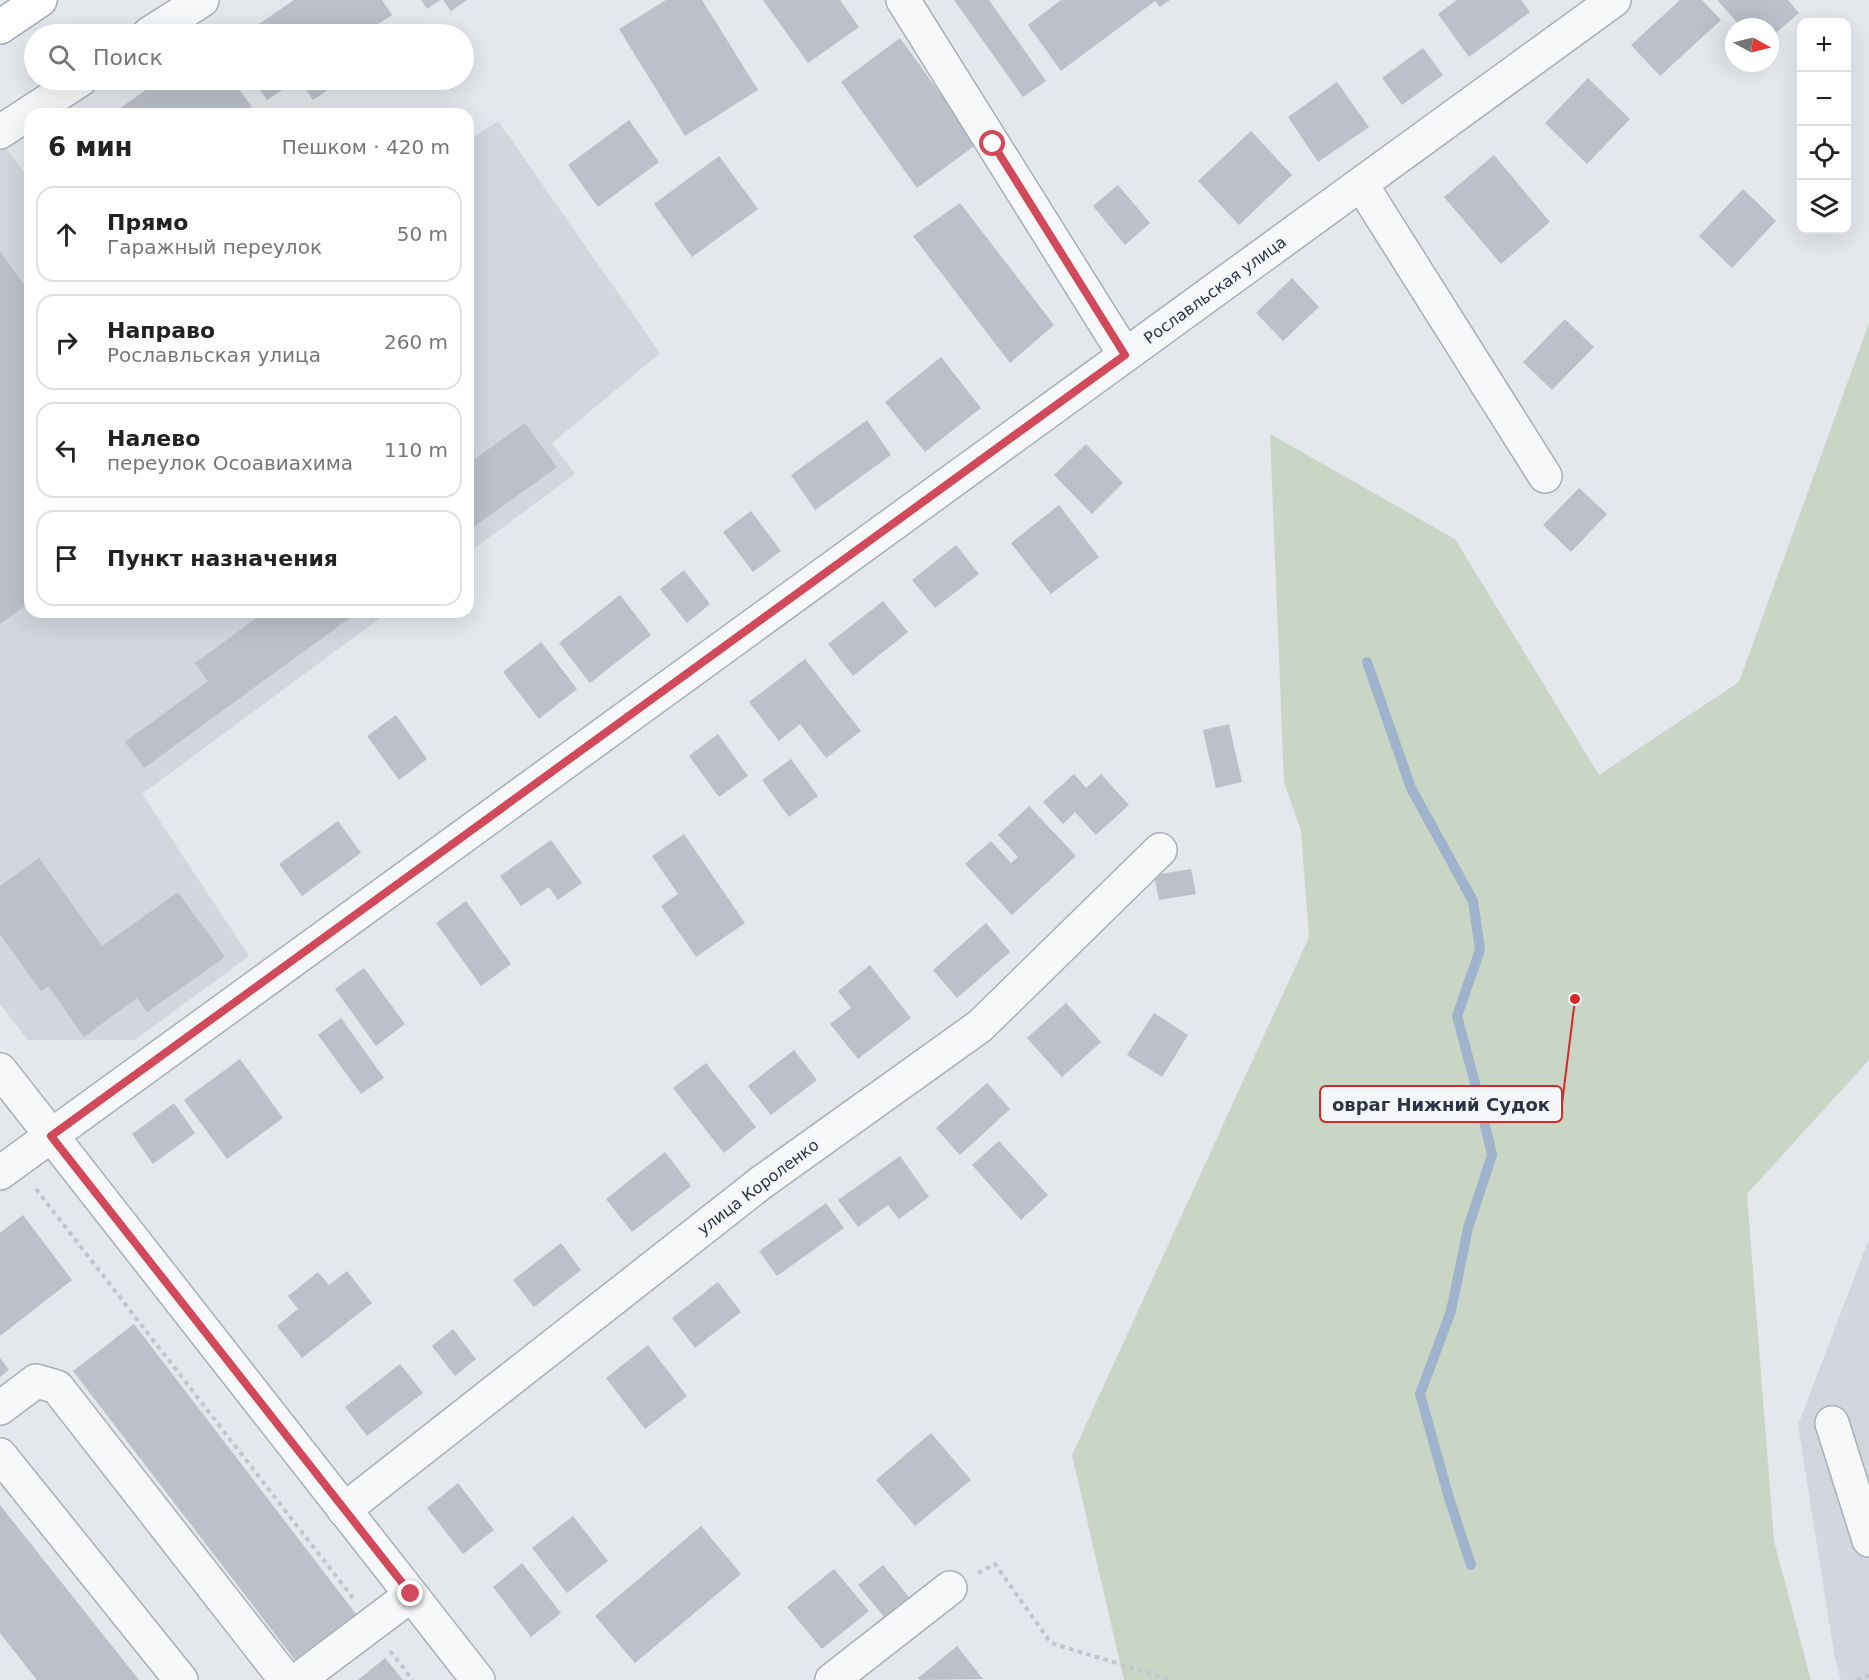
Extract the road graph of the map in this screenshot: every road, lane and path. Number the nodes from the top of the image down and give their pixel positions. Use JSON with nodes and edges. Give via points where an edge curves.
{"nodes":[{"id":1,"x":40,"y":0,"type":"edge"},
{"id":2,"x":202,"y":0,"type":"edge"},
{"id":3,"x":903,"y":0,"type":"edge"},
{"id":4,"x":1614,"y":0,"type":"edge"},
{"id":5,"x":165,"y":24,"type":"edge"},
{"id":6,"x":0,"y":27,"type":"edge"},
{"id":7,"x":65,"y":90,"type":"edge"},
{"id":8,"x":37,"y":108,"type":"edge"},
{"id":9,"x":24,"y":116,"type":"edge"},
{"id":10,"x":0,"y":132,"type":"edge"},
{"id":11,"x":1361,"y":184,"type":"junction"},
{"id":12,"x":1125,"y":355,"type":"junction"},
{"id":13,"x":1545,"y":476,"type":"dead end"},
{"id":14,"x":1160,"y":850,"type":"dead end"},
{"id":15,"x":0,"y":1070,"type":"edge"},
{"id":16,"x":51,"y":1136,"type":"junction"},
{"id":17,"x":8,"y":1168,"type":"edge"},
{"id":18,"x":0,"y":1408,"type":"edge"},
{"id":19,"x":1832,"y":1424,"type":"dead end"},
{"id":20,"x":0,"y":1455,"type":"edge"},
{"id":21,"x":344,"y":1510,"type":"junction"},
{"id":22,"x":1869,"y":1540,"type":"edge"},
{"id":23,"x":950,"y":1588,"type":"joint"},
{"id":24,"x":411,"y":1594,"type":"junction"},
{"id":25,"x":373,"y":1623,"type":"junction"},
{"id":26,"x":1869,"y":1675,"type":"edge"},
{"id":27,"x":181,"y":1680,"type":"edge"},
{"id":28,"x":286,"y":1680,"type":"edge"},
{"id":29,"x":297,"y":1680,"type":"edge"},
{"id":30,"x":413,"y":1680,"type":"edge"},
{"id":31,"x":478,"y":1680,"type":"edge"},
{"id":32,"x":832,"y":1680,"type":"edge"},
{"id":33,"x":1172,"y":1680,"type":"edge"},
{"id":34,"x":1857,"y":1680,"type":"edge"}],
"edges":[{"from":1,"to":6,"type":"main road"},
{"from":2,"to":5,"type":"street"},
{"from":3,"to":12,"type":"street"},
{"from":4,"to":11,"type":"street","name":"Рославльская улица"},
{"from":7,"to":8,"type":"street"},
{"from":9,"to":10,"type":"street"},
{"from":11,"to":12,"type":"street","name":"Рославльская улица"},
{"from":11,"to":13,"type":"street"},
{"from":12,"to":16,"type":"street","name":"Рославльская улица"},
{"from":14,"to":21,"type":"street","name":"улица Короленко","via":[[980,1026],[762,1182]]},
{"from":15,"to":16,"type":"street"},
{"from":16,"to":17,"type":"street","name":"Рославльская улица"},
{"from":16,"to":21,"type":"street"},
{"from":17,"to":25,"type":"path","via":[[105,1280]]},
{"from":18,"to":28,"type":"street","via":[[36,1380],[57,1387]]},
{"from":19,"to":22,"type":"street"},
{"from":20,"to":27,"type":"street"},
{"from":21,"to":24,"type":"street"},
{"from":23,"to":32,"type":"street"},
{"from":23,"to":33,"type":"path","via":[[995,1564],[1052,1643]]},
{"from":24,"to":25,"type":"street"},
{"from":24,"to":31,"type":"street"},
{"from":25,"to":29,"type":"street"},
{"from":25,"to":30,"type":"path"},
{"from":26,"to":34,"type":"path"}]}
